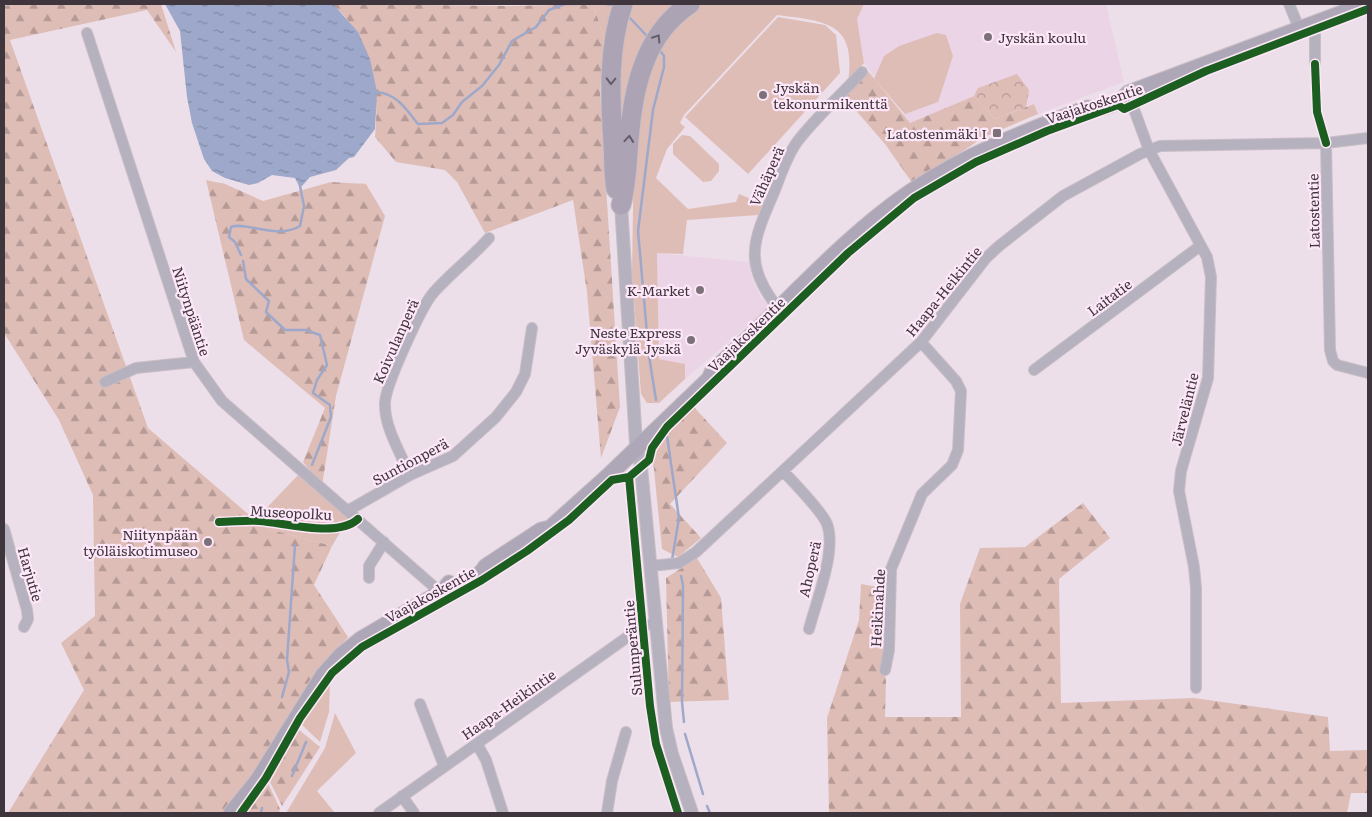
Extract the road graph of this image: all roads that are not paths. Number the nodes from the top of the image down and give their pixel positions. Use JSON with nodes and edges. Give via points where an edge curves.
{"nodes":[{"id":1,"x":623,"y":4,"type":"edge"},
{"id":2,"x":690,"y":4,"type":"edge"},
{"id":3,"x":1289,"y":4,"type":"edge"},
{"id":4,"x":1366,"y":4,"type":"edge"},
{"id":5,"x":1306,"y":26,"type":"junction"},
{"id":6,"x":87,"y":33,"type":"dead end"},
{"id":7,"x":1316,"y":64,"type":"dead end"},
{"id":8,"x":862,"y":72,"type":"dead end"},
{"id":9,"x":1128,"y":93,"type":"junction"},
{"id":10,"x":1368,"y":138,"type":"edge"},
{"id":11,"x":1326,"y":143,"type":"junction"},
{"id":12,"x":1149,"y":150,"type":"junction"},
{"id":13,"x":621,"y":205,"type":"junction"},
{"id":14,"x":489,"y":238,"type":"dead end"},
{"id":15,"x":1200,"y":246,"type":"junction"},
{"id":16,"x":779,"y":309,"type":"junction"},
{"id":17,"x":532,"y":328,"type":"dead end"},
{"id":18,"x":921,"y":342,"type":"junction"},
{"id":19,"x":194,"y":362,"type":"junction"},
{"id":20,"x":1034,"y":370,"type":"dead end"},
{"id":21,"x":1368,"y":373,"type":"edge"},
{"id":22,"x":105,"y":382,"type":"dead end"},
{"id":23,"x":636,"y":442,"type":"junction"},
{"id":24,"x":783,"y":471,"type":"junction"},
{"id":25,"x":410,"y":476,"type":"junction"},
{"id":26,"x":349,"y":510,"type":"junction"},
{"id":27,"x":4,"y":529,"type":"edge"},
{"id":28,"x":384,"y":542,"type":"junction"},
{"id":29,"x":651,"y":566,"type":"junction"},
{"id":30,"x":369,"y":578,"type":"dead end"},
{"id":31,"x":442,"y":591,"type":"junction"},
{"id":32,"x":656,"y":623,"type":"junction"},
{"id":33,"x":24,"y":626,"type":"dead end"},
{"id":34,"x":809,"y":629,"type":"dead end"},
{"id":35,"x":885,"y":670,"type":"dead end"},
{"id":36,"x":1196,"y":688,"type":"dead end"},
{"id":37,"x":420,"y":704,"type":"dead end"},
{"id":38,"x":626,"y":732,"type":"dead end"},
{"id":39,"x":477,"y":744,"type":"junction"},
{"id":40,"x":444,"y":766,"type":"junction"},
{"id":41,"x":402,"y":796,"type":"junction"},
{"id":42,"x":231,"y":813,"type":"edge"},
{"id":43,"x":379,"y":813,"type":"edge"},
{"id":44,"x":414,"y":813,"type":"edge"},
{"id":45,"x":503,"y":813,"type":"edge"},
{"id":46,"x":607,"y":813,"type":"edge"},
{"id":47,"x":692,"y":813,"type":"edge"}],
"edges":[{"from":1,"to":13,"type":"highway","one_way":true,"via":[[617,22],[612,66],[611,114],[615,188]]},
{"from":13,"to":2,"type":"highway","one_way":true,"via":[[626,188],[632,112],[645,58],[679,11]]},
{"from":3,"to":5,"type":"street"},
{"from":4,"to":5,"type":"main road","name":"Vaajakoskentie"},
{"from":5,"to":7,"type":"street","via":[[1315,29]]},
{"from":5,"to":9,"type":"main road","name":"Vaajakoskentie"},
{"from":6,"to":19,"type":"street","name":"Niitynpääntie"},
{"from":8,"to":16,"type":"street","name":"Vähäperä","via":[[793,148],[759,227],[755,251],[758,278],[764,292]]},
{"from":9,"to":12,"type":"street","name":"Järveläntie"},
{"from":9,"to":16,"type":"main road","name":"Vaajakoskentie","via":[[1124,99],[1111,104],[1088,108],[1003,141],[910,192],[843,248]]},
{"from":10,"to":11,"type":"street","name":"Haapa-Heikintie"},
{"from":11,"to":12,"type":"street","name":"Haapa-Heikintie","via":[[1182,144]]},
{"from":11,"to":21,"type":"street","name":"Latostentie","via":[[1330,350],[1337,365]]},
{"from":12,"to":15,"type":"street","name":"Järveläntie"},
{"from":12,"to":18,"type":"street","name":"Haapa-Heikintie","via":[[1063,196],[999,246],[986,258]]},
{"from":13,"to":23,"type":"street","name":"Sulunperäntie"},
{"from":14,"to":25,"type":"street","name":"Koivulanperä","via":[[425,305],[390,382],[384,403],[388,422]]},
{"from":15,"to":20,"type":"street","name":"Laitatie"},
{"from":15,"to":36,"type":"street","name":"Järveläntie","via":[[1207,257],[1211,277],[1208,378],[1181,471],[1179,491],[1196,581]]},
{"from":16,"to":23,"type":"main road","name":"Vaajakoskentie","via":[[713,370],[694,379]]},
{"from":17,"to":25,"type":"street","name":"Suntionperä","via":[[524,374],[516,392],[496,417],[453,456]]},
{"from":18,"to":24,"type":"street","name":"Haapa-Heikintie"},
{"from":18,"to":35,"type":"street","name":"Heikinahde","via":[[961,391],[958,450],[952,465],[922,494],[891,569],[889,650]]},
{"from":19,"to":22,"type":"street","via":[[136,368]]},
{"from":19,"to":26,"type":"street","name":"Niitynpääntie","via":[[222,401]]},
{"from":23,"to":29,"type":"street","name":"Sulunperäntie"},
{"from":23,"to":31,"type":"main road","name":"Vaajakoskentie","via":[[550,528],[541,530],[486,566],[477,567],[449,583]]},
{"from":24,"to":29,"type":"street","name":"Haapa-Heikintie","via":[[696,552],[679,563]]},
{"from":24,"to":34,"type":"street","name":"Ahoperä","via":[[827,523],[830,538],[829,554]]},
{"from":25,"to":26,"type":"street","name":"Suntionperä"},
{"from":26,"to":28,"type":"street","name":"Niitynpääntie"},
{"from":27,"to":33,"type":"street","name":"Harjutie","via":[[27,610],[28,619]]},
{"from":28,"to":30,"type":"street","via":[[369,566]]},
{"from":28,"to":31,"type":"street","name":"Niitynpääntie"},
{"from":29,"to":32,"type":"street","name":"Sulunperäntie"},
{"from":31,"to":42,"type":"main road","name":"Vaajakoskentie","via":[[361,639],[341,656],[323,675],[257,781]]},
{"from":32,"to":39,"type":"street","name":"Haapa-Heikintie","via":[[643,626]]},
{"from":32,"to":47,"type":"street","name":"Sulunperäntie","via":[[666,728]]},
{"from":37,"to":40,"type":"street"},
{"from":38,"to":46,"type":"street"},
{"from":39,"to":40,"type":"street","name":"Haapa-Heikintie"},
{"from":39,"to":45,"type":"street"},
{"from":40,"to":41,"type":"street","name":"Haapa-Heikintie"},
{"from":41,"to":43,"type":"street","name":"Haapa-Heikintie"},
{"from":41,"to":44,"type":"street"}]}
